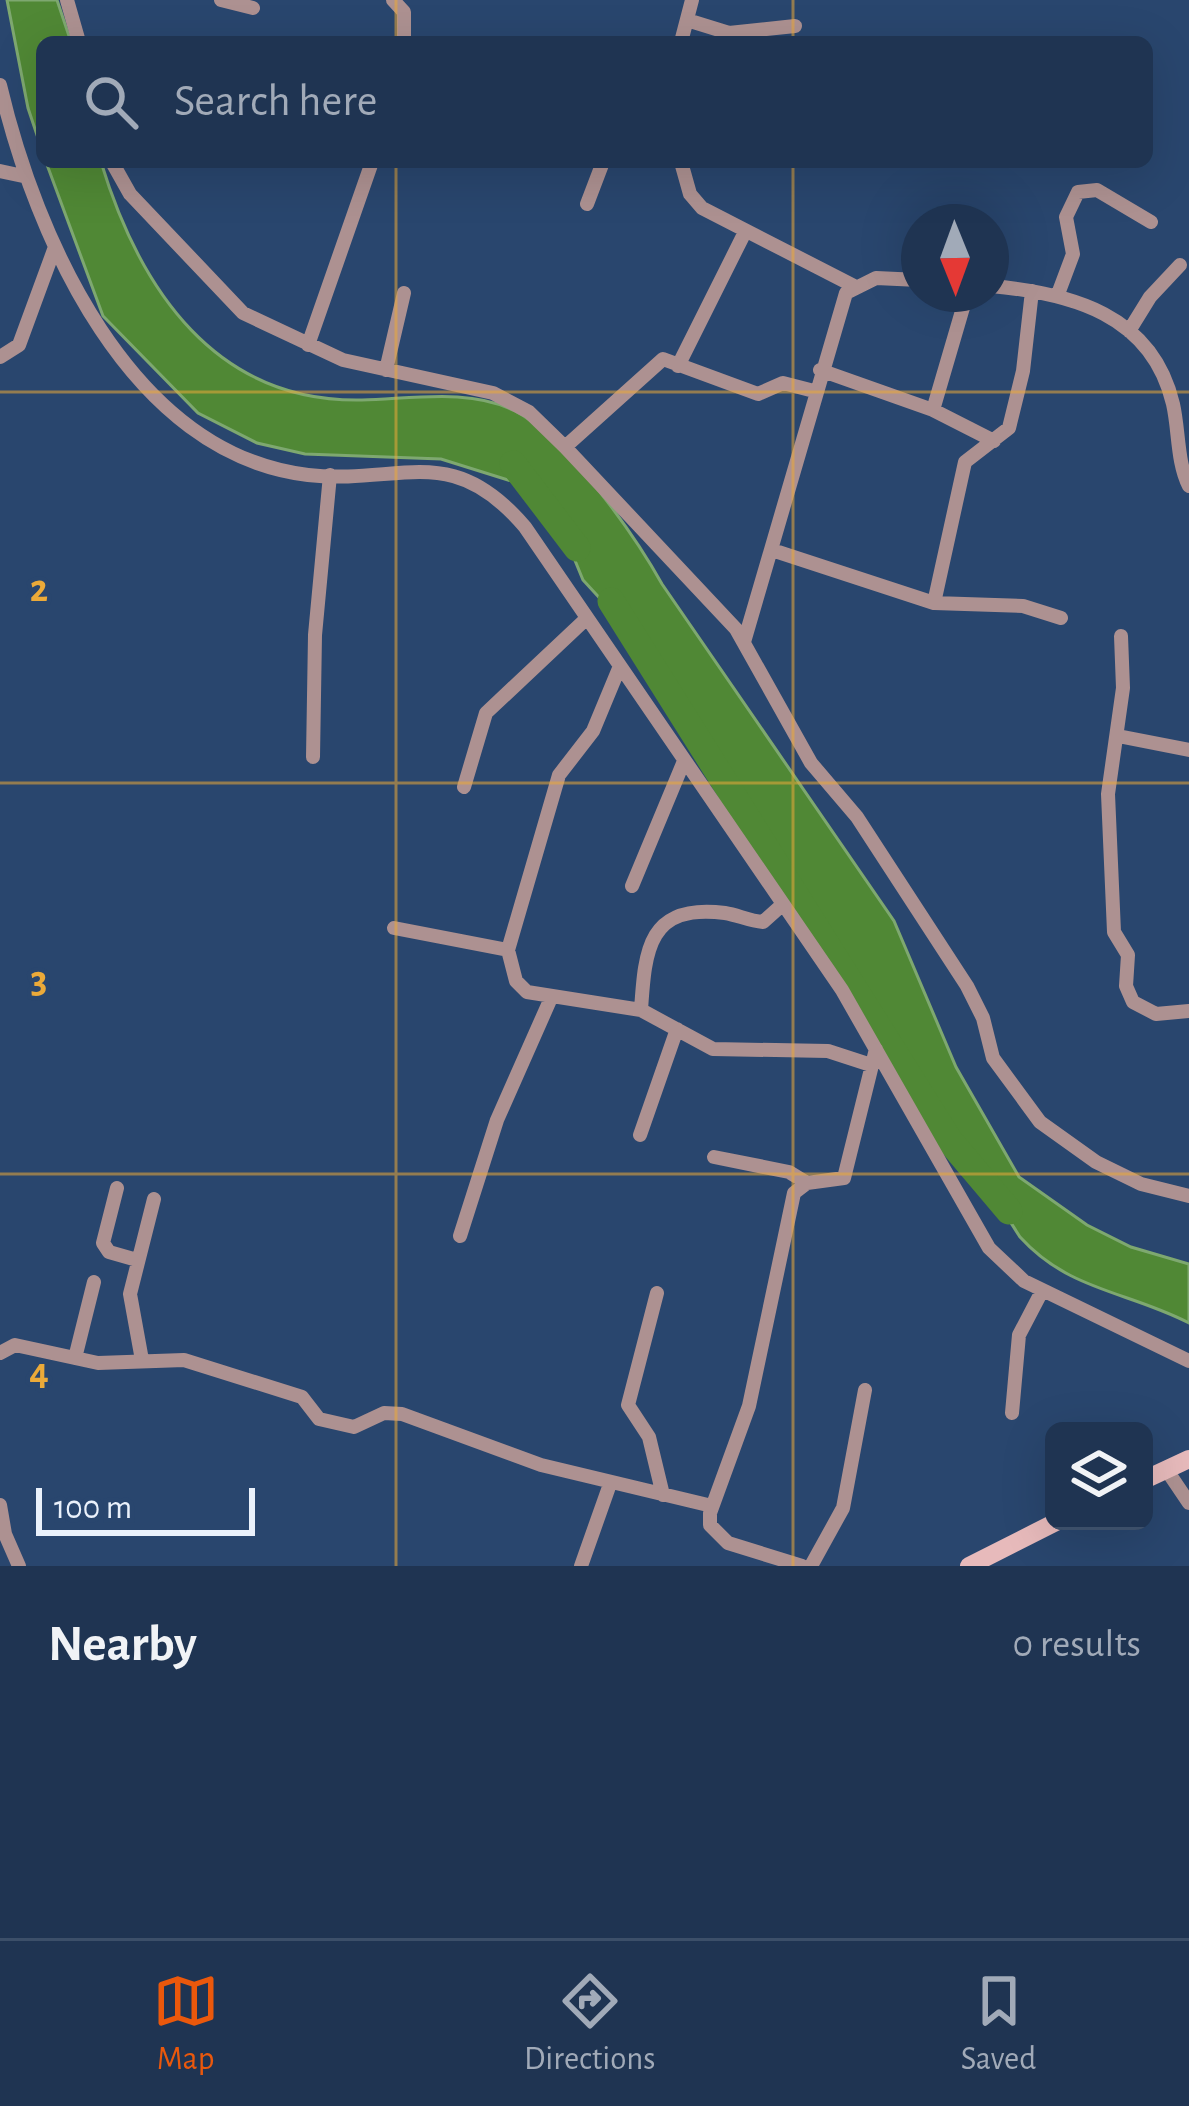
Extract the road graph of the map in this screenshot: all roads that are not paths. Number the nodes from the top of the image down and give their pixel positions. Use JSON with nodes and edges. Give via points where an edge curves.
{"nodes":[{"id":1,"x":67,"y":0,"type":"edge"},
{"id":2,"x":221,"y":0,"type":"edge"},
{"id":3,"x":393,"y":0,"type":"edge"},
{"id":4,"x":692,"y":0,"type":"edge"},
{"id":5,"x":253,"y":8,"type":"dead end"},
{"id":6,"x":687,"y":20,"type":"junction"},
{"id":7,"x":795,"y":26,"type":"dead end"},
{"id":8,"x":77,"y":36,"type":"edge"},
{"id":9,"x":404,"y":36,"type":"edge"},
{"id":10,"x":683,"y":36,"type":"edge"},
{"id":11,"x":0,"y":85,"type":"edge"},
{"id":12,"x":115,"y":168,"type":"edge"},
{"id":13,"x":370,"y":168,"type":"edge"},
{"id":14,"x":601,"y":168,"type":"edge"},
{"id":15,"x":683,"y":168,"type":"edge"},
{"id":16,"x":0,"y":171,"type":"edge"},
{"id":17,"x":23,"y":176,"type":"junction"},
{"id":18,"x":587,"y":204,"type":"dead end"},
{"id":19,"x":1151,"y":222,"type":"dead end"},
{"id":20,"x":744,"y":234,"type":"junction"},
{"id":21,"x":55,"y":247,"type":"junction"},
{"id":22,"x":1180,"y":265,"type":"dead end"},
{"id":23,"x":901,"y":279,"type":"edge"},
{"id":24,"x":854,"y":286,"type":"junction"},
{"id":25,"x":1009,"y":288,"type":"edge"},
{"id":26,"x":1032,"y":291,"type":"junction"},
{"id":27,"x":404,"y":293,"type":"dead end"},
{"id":28,"x":1058,"y":294,"type":"junction"},
{"id":29,"x":962,"y":312,"type":"edge"},
{"id":30,"x":1129,"y":331,"type":"junction"},
{"id":31,"x":308,"y":345,"type":"junction"},
{"id":32,"x":0,"y":357,"type":"edge"},
{"id":33,"x":679,"y":366,"type":"junction"},
{"id":34,"x":386,"y":370,"type":"junction"},
{"id":35,"x":820,"y":370,"type":"junction"},
{"id":36,"x":814,"y":391,"type":"junction"},
{"id":37,"x":933,"y":410,"type":"junction"},
{"id":38,"x":994,"y":441,"type":"junction"},
{"id":39,"x":565,"y":447,"type":"junction"},
{"id":40,"x":330,"y":475,"type":"junction"},
{"id":41,"x":1189,"y":486,"type":"edge"},
{"id":42,"x":772,"y":550,"type":"junction"},
{"id":43,"x":934,"y":602,"type":"junction"},
{"id":44,"x":586,"y":618,"type":"junction"},
{"id":45,"x":1061,"y":619,"type":"dead end"},
{"id":46,"x":1120,"y":635,"type":"dead end"},
{"id":47,"x":744,"y":642,"type":"junction"},
{"id":48,"x":620,"y":665,"type":"junction"},
{"id":49,"x":1118,"y":736,"type":"junction"},
{"id":50,"x":1189,"y":750,"type":"edge"},
{"id":51,"x":313,"y":757,"type":"dead end"},
{"id":52,"x":684,"y":761,"type":"junction"},
{"id":53,"x":464,"y":788,"type":"dead end"},
{"id":54,"x":632,"y":886,"type":"dead end"},
{"id":55,"x":782,"y":905,"type":"junction"},
{"id":56,"x":394,"y":928,"type":"dead end"},
{"id":57,"x":508,"y":950,"type":"junction"},
{"id":58,"x":551,"y":998,"type":"junction"},
{"id":59,"x":641,"y":1010,"type":"junction"},
{"id":60,"x":1189,"y":1011,"type":"edge"},
{"id":61,"x":677,"y":1029,"type":"junction"},
{"id":62,"x":876,"y":1049,"type":"junction"},
{"id":63,"x":871,"y":1065,"type":"junction"},
{"id":64,"x":640,"y":1135,"type":"dead end"},
{"id":65,"x":714,"y":1156,"type":"dead end"},
{"id":66,"x":807,"y":1183,"type":"junction"},
{"id":67,"x":117,"y":1188,"type":"dead end"},
{"id":68,"x":1189,"y":1196,"type":"edge"},
{"id":69,"x":154,"y":1199,"type":"dead end"},
{"id":70,"x":460,"y":1236,"type":"dead end"},
{"id":71,"x":137,"y":1260,"type":"junction"},
{"id":72,"x":94,"y":1282,"type":"dead end"},
{"id":73,"x":1042,"y":1292,"type":"junction"},
{"id":74,"x":657,"y":1293,"type":"dead end"},
{"id":75,"x":0,"y":1330,"type":"edge"},
{"id":76,"x":3,"y":1350,"type":"edge"},
{"id":77,"x":75,"y":1358,"type":"junction"},
{"id":78,"x":142,"y":1360,"type":"junction"},
{"id":79,"x":1189,"y":1361,"type":"edge"},
{"id":80,"x":866,"y":1390,"type":"dead end"},
{"id":81,"x":1012,"y":1413,"type":"dead end"},
{"id":82,"x":1189,"y":1459,"type":"edge"},
{"id":83,"x":1166,"y":1469,"type":"junction"},
{"id":84,"x":1153,"y":1476,"type":"edge"},
{"id":85,"x":610,"y":1484,"type":"junction"},
{"id":86,"x":663,"y":1495,"type":"junction"},
{"id":87,"x":1189,"y":1503,"type":"edge"},
{"id":88,"x":0,"y":1505,"type":"edge"},
{"id":89,"x":712,"y":1506,"type":"junction"},
{"id":90,"x":1045,"y":1528,"type":"edge"},
{"id":91,"x":19,"y":1566,"type":"edge"},
{"id":92,"x":581,"y":1566,"type":"edge"},
{"id":93,"x":806,"y":1566,"type":"edge"},
{"id":94,"x":969,"y":1566,"type":"edge"}],
"edges":[{"from":1,"to":8,"type":"street"},
{"from":2,"to":5,"type":"street"},
{"from":3,"to":9,"type":"street","via":[[404,12]]},
{"from":4,"to":6,"type":"street"},
{"from":6,"to":7,"type":"street","via":[[729,33]]},
{"from":6,"to":10,"type":"street"},
{"from":11,"to":17,"type":"street"},
{"from":12,"to":31,"type":"street","via":[[231,305]]},
{"from":13,"to":31,"type":"street"},
{"from":14,"to":18,"type":"street"},
{"from":15,"to":20,"type":"street","via":[[693,200]]},
{"from":16,"to":17,"type":"street"},
{"from":17,"to":21,"type":"street"},
{"from":19,"to":28,"type":"street","via":[[1097,190],[1078,193],[1066,217],[1073,254]]},
{"from":20,"to":24,"type":"street"},
{"from":20,"to":33,"type":"street"},
{"from":21,"to":32,"type":"street","via":[[19,345]]},
{"from":21,"to":40,"type":"street","via":[[131,372],[177,417],[245,460]]},
{"from":22,"to":30,"type":"street"},
{"from":23,"to":24,"type":"street"},
{"from":24,"to":35,"type":"street","via":[[838,309]]},
{"from":25,"to":26,"type":"street"},
{"from":26,"to":28,"type":"street"},
{"from":26,"to":38,"type":"street","via":[[1020,387],[1009,428]]},
{"from":27,"to":34,"type":"street"},
{"from":28,"to":30,"type":"street"},
{"from":29,"to":37,"type":"street"},
{"from":30,"to":41,"type":"street","via":[[1168,386]]},
{"from":31,"to":34,"type":"street"},
{"from":33,"to":36,"type":"street","via":[[758,394],[783,383]]},
{"from":33,"to":39,"type":"street","via":[[657,361]]},
{"from":34,"to":39,"type":"street","via":[[493,393],[529,412]]},
{"from":35,"to":36,"type":"street"},
{"from":35,"to":37,"type":"street"},
{"from":36,"to":42,"type":"street"},
{"from":37,"to":38,"type":"street"},
{"from":38,"to":43,"type":"street","via":[[965,462]]},
{"from":39,"to":47,"type":"street"},
{"from":40,"to":44,"type":"street","via":[[424,469],[482,486],[525,527]]},
{"from":40,"to":51,"type":"street"},
{"from":42,"to":43,"type":"street"},
{"from":42,"to":47,"type":"street"},
{"from":43,"to":45,"type":"street","via":[[1023,606]]},
{"from":44,"to":48,"type":"street"},
{"from":44,"to":53,"type":"street","via":[[486,713]]},
{"from":46,"to":49,"type":"street"},
{"from":47,"to":68,"type":"street","via":[[811,763],[967,986],[993,1058],[1040,1122],[1096,1162]]},
{"from":48,"to":52,"type":"street"},
{"from":48,"to":57,"type":"street","via":[[593,730],[559,775]]},
{"from":49,"to":50,"type":"street"},
{"from":49,"to":60,"type":"street","via":[[1108,794],[1112,923],[1128,955],[1127,995],[1156,1014]]},
{"from":52,"to":54,"type":"street"},
{"from":52,"to":55,"type":"street"},
{"from":55,"to":59,"type":"street","via":[[763,922],[720,913],[680,916],[660,927],[644,958]]},
{"from":55,"to":62,"type":"street"},
{"from":56,"to":57,"type":"street"},
{"from":57,"to":58,"type":"street","via":[[519,987]]},
{"from":58,"to":59,"type":"street"},
{"from":58,"to":70,"type":"street","via":[[497,1120]]},
{"from":59,"to":61,"type":"street"},
{"from":61,"to":63,"type":"street","via":[[713,1049],[828,1052]]},
{"from":61,"to":64,"type":"street"},
{"from":62,"to":63,"type":"street"},
{"from":62,"to":73,"type":"street","via":[[989,1248]]},
{"from":63,"to":66,"type":"street","via":[[844,1178]]},
{"from":65,"to":66,"type":"street"},
{"from":66,"to":89,"type":"street","via":[[794,1193],[749,1406]]},
{"from":67,"to":71,"type":"street","via":[[104,1243]]},
{"from":69,"to":71,"type":"street"},
{"from":71,"to":78,"type":"street","via":[[130,1294]]},
{"from":72,"to":77,"type":"street"},
{"from":73,"to":79,"type":"street"},
{"from":73,"to":81,"type":"street","via":[[1019,1335]]},
{"from":74,"to":86,"type":"street","via":[[628,1406],[649,1437]]},
{"from":75,"to":76,"type":"street"},
{"from":76,"to":77,"type":"street"},
{"from":77,"to":78,"type":"street"},
{"from":78,"to":85,"type":"street","via":[[227,1372],[302,1397],[312,1417],[341,1424],[402,1414]]},
{"from":80,"to":93,"type":"street","via":[[844,1508]]},
{"from":82,"to":83,"type":"main road"},
{"from":83,"to":84,"type":"main road"},
{"from":83,"to":87,"type":"street"},
{"from":85,"to":86,"type":"street"},
{"from":85,"to":92,"type":"street"},
{"from":86,"to":89,"type":"street"},
{"from":88,"to":91,"type":"street"},
{"from":89,"to":93,"type":"street","via":[[710,1525],[728,1543]]},
{"from":90,"to":94,"type":"main road"}]}
